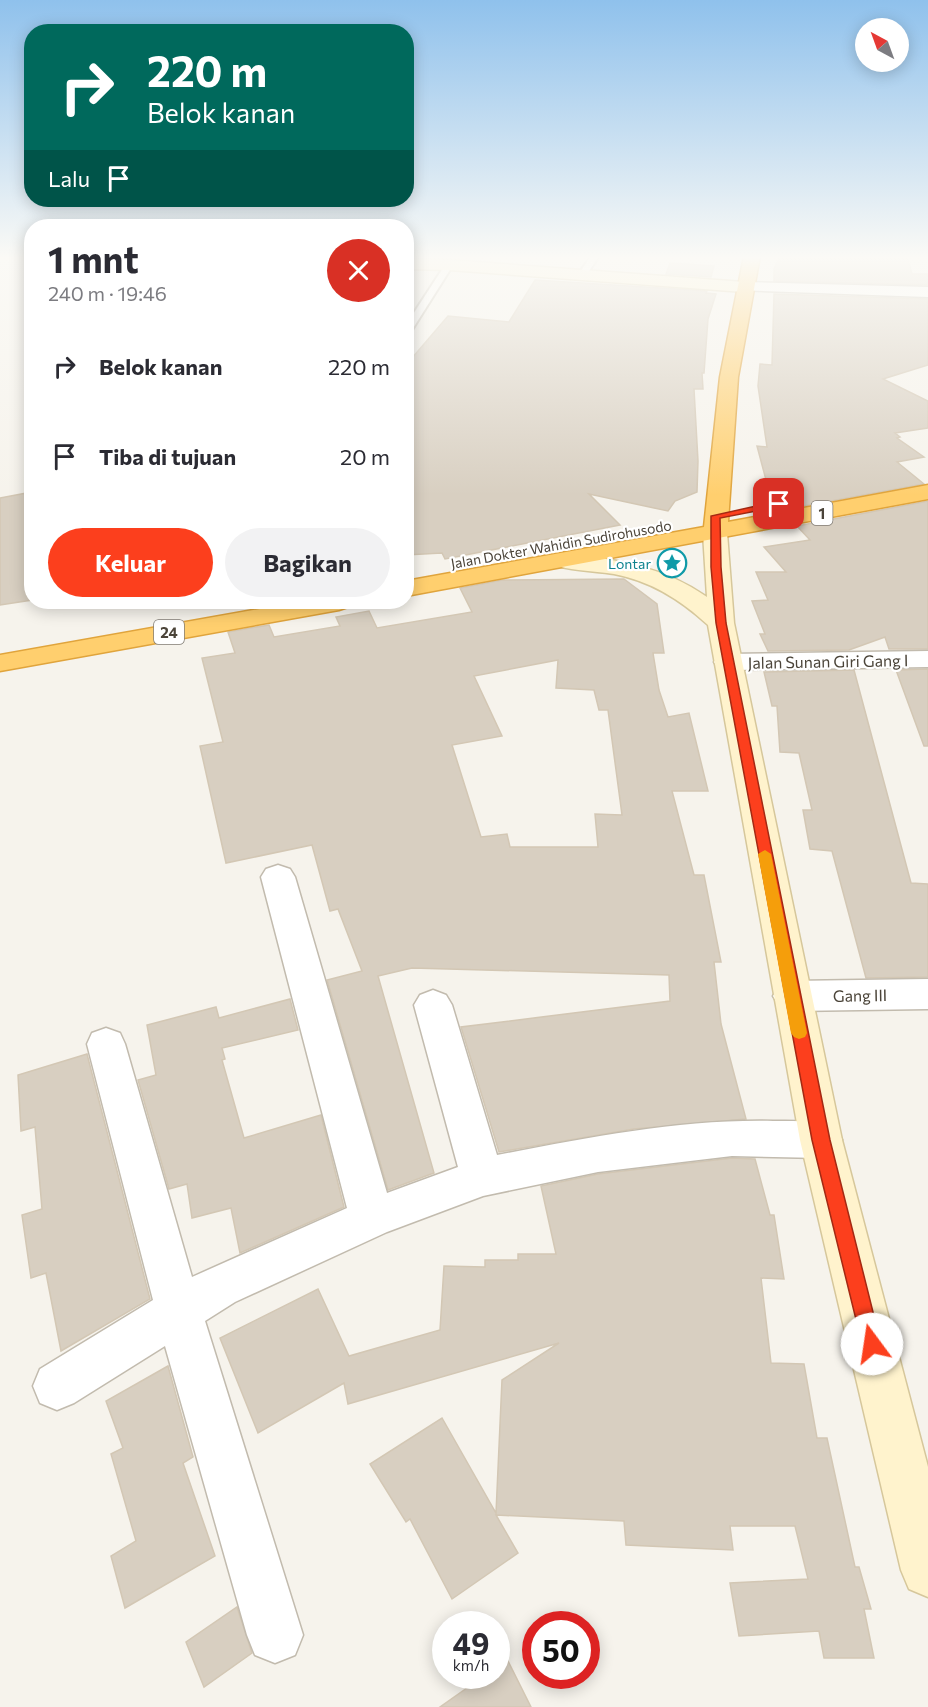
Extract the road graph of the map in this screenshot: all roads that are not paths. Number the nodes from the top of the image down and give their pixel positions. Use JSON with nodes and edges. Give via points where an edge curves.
{"nodes":[{"id":1,"x":736,"y":336,"type":"edge"},
{"id":2,"x":928,"y":477,"type":"edge"},
{"id":3,"x":928,"y":492,"type":"edge"},
{"id":4,"x":715,"y":525,"type":"junction"},
{"id":5,"x":566,"y":561,"type":"junction"},
{"id":6,"x":414,"y":570,"type":"edge"},
{"id":7,"x":414,"y":589,"type":"edge"},
{"id":8,"x":195,"y":609,"type":"edge"},
{"id":9,"x":300,"y":609,"type":"edge"},
{"id":10,"x":721,"y":623,"type":"junction"},
{"id":11,"x":0,"y":643,"type":"edge"},
{"id":12,"x":928,"y":659,"type":"edge"},
{"id":13,"x":728,"y":662,"type":"junction"},
{"id":14,"x":0,"y":663,"type":"edge"},
{"id":15,"x":278,"y":877,"type":"dead end"},
{"id":16,"x":928,"y":994,"type":"edge"},
{"id":17,"x":792,"y":996,"type":"junction"},
{"id":18,"x":433,"y":1005,"type":"dead end"},
{"id":19,"x":106,"y":1044,"type":"dead end"},
{"id":20,"x":821,"y":1140,"type":"junction"},
{"id":21,"x":482,"y":1177,"type":"junction"},
{"id":22,"x":372,"y":1218,"type":"junction"},
{"id":23,"x":179,"y":1311,"type":"junction"},
{"id":24,"x":57,"y":1386,"type":"dead end"},
{"id":25,"x":928,"y":1570,"type":"edge"},
{"id":26,"x":275,"y":1635,"type":"dead end"}],
"edges":[{"from":1,"to":4,"type":"highway"},
{"from":2,"to":4,"type":"highway","number":"1"},
{"from":3,"to":4,"type":"highway","number":"1"},
{"from":4,"to":5,"type":"highway","name":"Jalan Dokter Wahidin Sudirohusodo"},
{"from":4,"to":6,"type":"highway","name":"Jalan Dokter Wahidin Sudirohusodo"},
{"from":4,"to":10,"type":"main road"},
{"from":5,"to":7,"type":"highway","name":"Jalan Dokter Wahidin Sudirohusodo"},
{"from":5,"to":10,"type":"main road","via":[[644,572],[676,587]]},
{"from":8,"to":11,"type":"highway","number":"24"},
{"from":9,"to":14,"type":"highway","number":"24"},
{"from":10,"to":13,"type":"main road"},
{"from":12,"to":13,"type":"street","name":"Jalan Sunan Giri Gang I"},
{"from":13,"to":17,"type":"main road"},
{"from":15,"to":22,"type":"street"},
{"from":16,"to":17,"type":"street","name":"Gang III"},
{"from":17,"to":20,"type":"main road"},
{"from":18,"to":21,"type":"street"},
{"from":19,"to":23,"type":"street"},
{"from":20,"to":21,"type":"street","via":[[732,1138],[598,1154]]},
{"from":20,"to":25,"type":"main road"},
{"from":21,"to":22,"type":"street"},
{"from":22,"to":23,"type":"street","via":[[219,1286]]},
{"from":23,"to":24,"type":"street"},
{"from":23,"to":26,"type":"street"}]}
